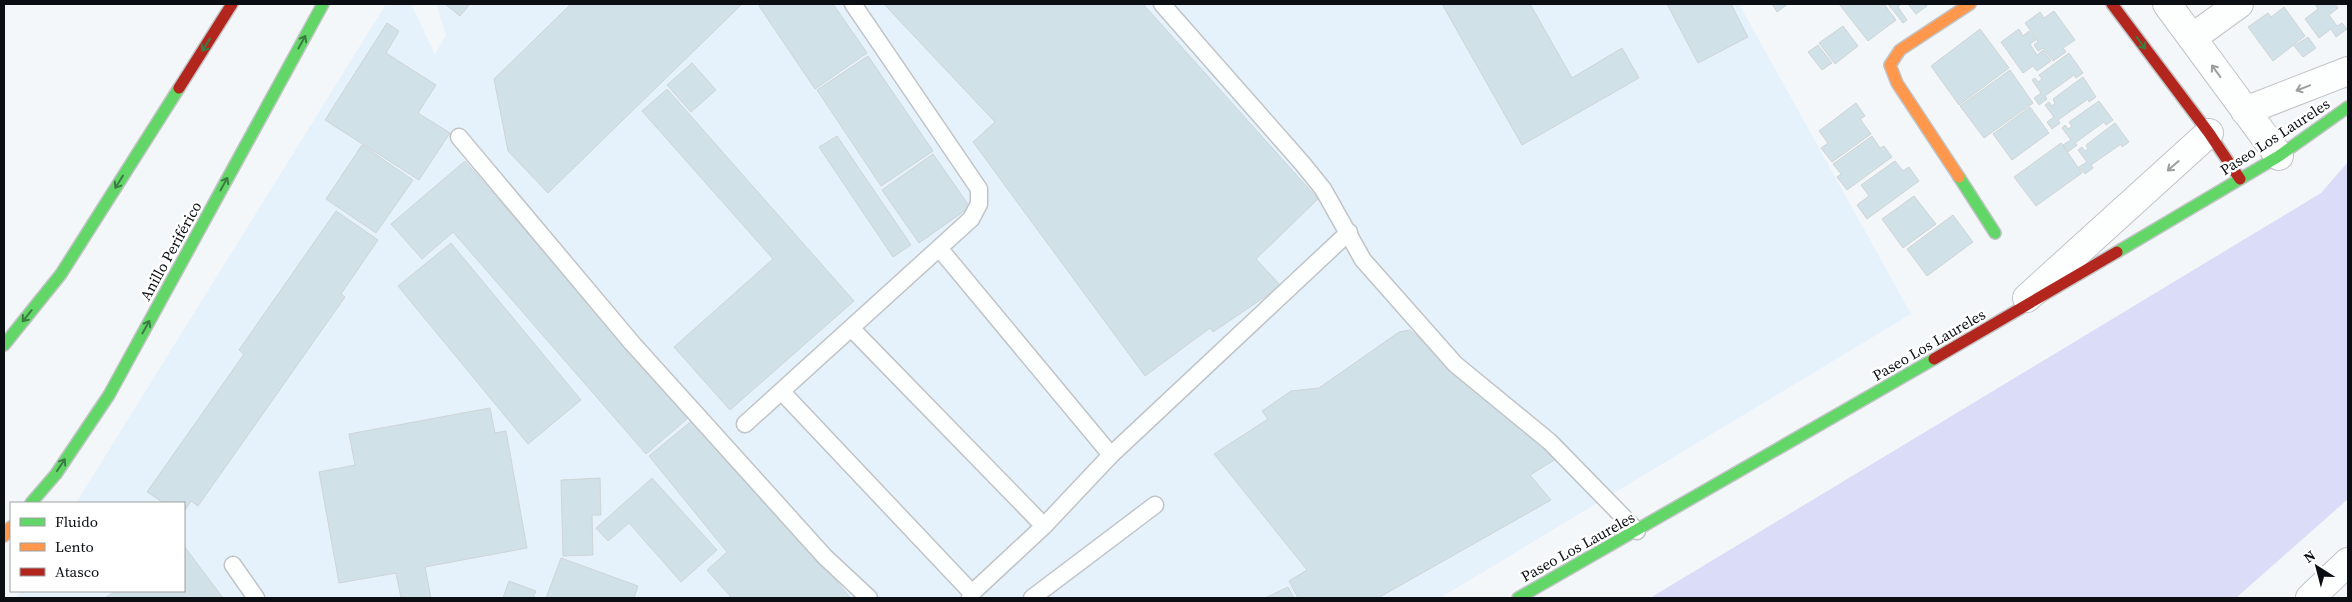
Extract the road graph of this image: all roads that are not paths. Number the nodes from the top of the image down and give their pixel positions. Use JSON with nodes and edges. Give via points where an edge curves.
{"nodes":[{"id":1,"x":232,"y":4,"type":"edge"},
{"id":2,"x":323,"y":4,"type":"edge"},
{"id":3,"x":853,"y":4,"type":"edge"},
{"id":4,"x":1162,"y":4,"type":"edge"},
{"id":5,"x":1970,"y":4,"type":"edge"},
{"id":6,"x":2112,"y":4,"type":"edge"},
{"id":7,"x":2167,"y":4,"type":"edge"},
{"id":8,"x":2239,"y":4,"type":"edge"},
{"id":9,"x":2192,"y":38,"type":"junction"},
{"id":10,"x":2348,"y":71,"type":"edge"},
{"id":11,"x":2348,"y":107,"type":"edge"},
{"id":12,"x":2245,"y":111,"type":"junction"},
{"id":13,"x":2209,"y":133,"type":"junction"},
{"id":14,"x":459,"y":137,"type":"dead end"},
{"id":15,"x":2279,"y":156,"type":"junction"},
{"id":16,"x":2240,"y":179,"type":"junction"},
{"id":17,"x":1349,"y":232,"type":"junction"},
{"id":18,"x":1995,"y":233,"type":"dead end"},
{"id":19,"x":939,"y":248,"type":"junction"},
{"id":20,"x":2004,"y":319,"type":"junction"},
{"id":21,"x":851,"y":328,"type":"junction"},
{"id":22,"x":4,"y":345,"type":"edge"},
{"id":23,"x":782,"y":392,"type":"junction"},
{"id":24,"x":745,"y":424,"type":"dead end"},
{"id":25,"x":1111,"y":455,"type":"junction"},
{"id":26,"x":32,"y":502,"type":"edge"},
{"id":27,"x":1155,"y":506,"type":"dead end"},
{"id":28,"x":1044,"y":526,"type":"junction"},
{"id":29,"x":1637,"y":531,"type":"junction"},
{"id":30,"x":2348,"y":562,"type":"edge"},
{"id":31,"x":233,"y":565,"type":"dead end"},
{"id":32,"x":971,"y":596,"type":"edge"},
{"id":33,"x":256,"y":598,"type":"edge"},
{"id":34,"x":868,"y":598,"type":"edge"},
{"id":35,"x":1032,"y":598,"type":"edge"},
{"id":36,"x":1518,"y":598,"type":"edge"},
{"id":37,"x":2310,"y":598,"type":"edge"}],
"edges":[{"from":1,"to":22,"type":"main road","one_way":true,"via":[[61,274]]},
{"from":26,"to":2,"type":"main road","name":"Anillo Periférico","one_way":true,"via":[[56,474],[109,395]]},
{"from":3,"to":19,"type":"lane","via":[[979,189],[979,204],[971,219]]},
{"from":4,"to":17,"type":"lane","via":[[1302,163],[1323,189]]},
{"from":5,"to":18,"type":"main road","via":[[1900,50],[1890,65],[1897,83]]},
{"from":6,"to":13,"type":"main road","one_way":true},
{"from":7,"to":9,"type":"street"},
{"from":8,"to":9,"type":"street"},
{"from":12,"to":9,"type":"street","one_way":true},
{"from":10,"to":12,"type":"street","one_way":true},
{"from":11,"to":15,"type":"main road","name":"Paseo Los Laureles"},
{"from":12,"to":15,"type":"street"},
{"from":13,"to":16,"type":"main road"},
{"from":13,"to":20,"type":"street","one_way":true},
{"from":14,"to":34,"type":"lane","via":[[632,343],[826,557]]},
{"from":15,"to":16,"type":"main road","name":"Paseo Los Laureles"},
{"from":16,"to":20,"type":"main road","name":"Paseo Los Laureles"},
{"from":17,"to":25,"type":"lane"},
{"from":17,"to":29,"type":"lane","via":[[1363,260],[1455,364],[1550,442]]},
{"from":19,"to":21,"type":"lane"},
{"from":19,"to":25,"type":"lane"},
{"from":20,"to":29,"type":"main road","name":"Paseo Los Laureles"},
{"from":21,"to":23,"type":"lane"},
{"from":21,"to":28,"type":"lane"},
{"from":23,"to":24,"type":"lane"},
{"from":23,"to":32,"type":"lane"},
{"from":25,"to":28,"type":"lane"},
{"from":27,"to":35,"type":"lane"},
{"from":28,"to":32,"type":"lane"},
{"from":29,"to":36,"type":"main road","name":"Paseo Los Laureles"},
{"from":30,"to":37,"type":"street"},
{"from":31,"to":33,"type":"lane"}]}
